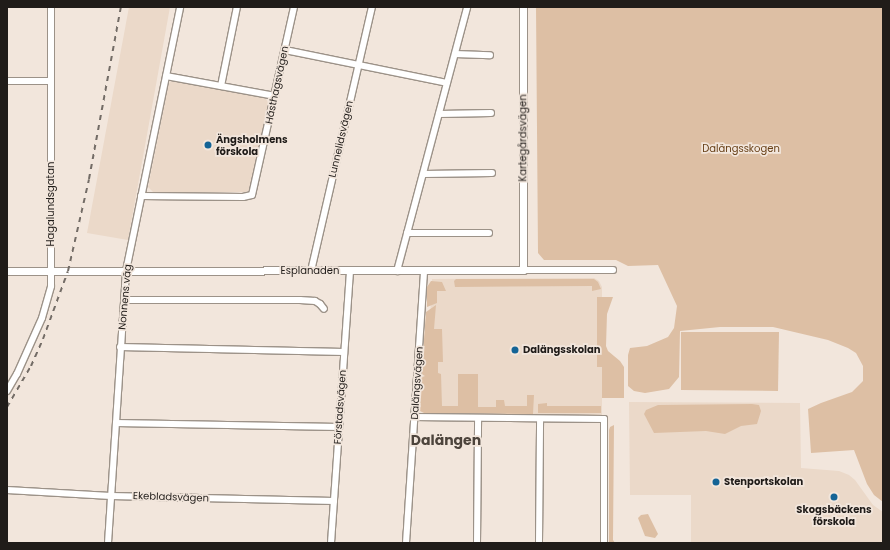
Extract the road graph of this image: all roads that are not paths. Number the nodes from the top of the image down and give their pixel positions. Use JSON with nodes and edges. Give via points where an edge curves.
{"nodes":[{"id":1,"x":50,"y":7,"type":"edge"},
{"id":2,"x":180,"y":7,"type":"edge"},
{"id":3,"x":237,"y":7,"type":"edge"},
{"id":4,"x":294,"y":7,"type":"edge"},
{"id":5,"x":372,"y":7,"type":"edge"},
{"id":6,"x":467,"y":7,"type":"edge"},
{"id":7,"x":523,"y":7,"type":"edge"},
{"id":8,"x":285,"y":50,"type":"junction"},
{"id":9,"x":455,"y":54,"type":"junction"},
{"id":10,"x":490,"y":55,"type":"dead end"},
{"id":11,"x":358,"y":65,"type":"junction"},
{"id":12,"x":166,"y":76,"type":"junction"},
{"id":13,"x":7,"y":81,"type":"edge"},
{"id":14,"x":51,"y":81,"type":"junction"},
{"id":15,"x":447,"y":83,"type":"junction"},
{"id":16,"x":221,"y":86,"type":"junction"},
{"id":17,"x":275,"y":96,"type":"junction"},
{"id":18,"x":491,"y":113,"type":"dead end"},
{"id":19,"x":438,"y":114,"type":"junction"},
{"id":20,"x":492,"y":173,"type":"dead end"},
{"id":21,"x":424,"y":174,"type":"junction"},
{"id":22,"x":141,"y":196,"type":"junction"},
{"id":23,"x":407,"y":233,"type":"junction"},
{"id":24,"x":489,"y":233,"type":"dead end"},
{"id":25,"x":523,"y":270,"type":"junction"},
{"id":26,"x":613,"y":270,"type":"dead end"},
{"id":27,"x":7,"y":271,"type":"edge"},
{"id":28,"x":51,"y":271,"type":"junction"},
{"id":29,"x":126,"y":271,"type":"junction"},
{"id":30,"x":311,"y":271,"type":"junction"},
{"id":31,"x":350,"y":271,"type":"junction"},
{"id":32,"x":397,"y":271,"type":"junction"},
{"id":33,"x":424,"y":271,"type":"junction"},
{"id":34,"x":124,"y":300,"type":"junction"},
{"id":35,"x":324,"y":308,"type":"dead end"},
{"id":36,"x":120,"y":347,"type":"junction"},
{"id":37,"x":344,"y":352,"type":"junction"},
{"id":38,"x":7,"y":390,"type":"edge"},
{"id":39,"x":414,"y":417,"type":"junction"},
{"id":40,"x":478,"y":418,"type":"junction"},
{"id":41,"x":540,"y":419,"type":"junction"},
{"id":42,"x":116,"y":423,"type":"junction"},
{"id":43,"x":339,"y":427,"type":"junction"},
{"id":44,"x":7,"y":490,"type":"edge"},
{"id":45,"x":111,"y":496,"type":"junction"},
{"id":46,"x":334,"y":501,"type":"junction"},
{"id":47,"x":108,"y":543,"type":"edge"},
{"id":48,"x":331,"y":543,"type":"edge"},
{"id":49,"x":406,"y":543,"type":"edge"},
{"id":50,"x":477,"y":543,"type":"edge"},
{"id":51,"x":539,"y":543,"type":"edge"},
{"id":52,"x":604,"y":543,"type":"edge"}],
"edges":[{"from":1,"to":14,"type":"street","name":"Hagalundsgatan"},
{"from":2,"to":12,"type":"street","name":"Nonnens väg"},
{"from":3,"to":16,"type":"street"},
{"from":4,"to":8,"type":"street","name":"Hästhagsvägen"},
{"from":5,"to":11,"type":"street","name":"Lunnelidsvägen"},
{"from":6,"to":9,"type":"street"},
{"from":7,"to":25,"type":"street","name":"Kartegårdsvägen"},
{"from":8,"to":11,"type":"street"},
{"from":8,"to":17,"type":"street","name":"Hästhagsvägen"},
{"from":9,"to":10,"type":"street"},
{"from":9,"to":15,"type":"street"},
{"from":11,"to":15,"type":"street"},
{"from":11,"to":30,"type":"street","name":"Lunnelidsvägen"},
{"from":12,"to":16,"type":"street"},
{"from":12,"to":22,"type":"street","name":"Nonnens väg"},
{"from":13,"to":14,"type":"street"},
{"from":14,"to":28,"type":"street","name":"Hagalundsgatan"},
{"from":15,"to":19,"type":"street"},
{"from":16,"to":17,"type":"street"},
{"from":17,"to":22,"type":"street","name":"Hästhagsvägen","via":[[252,195]]},
{"from":18,"to":19,"type":"street"},
{"from":19,"to":21,"type":"street"},
{"from":20,"to":21,"type":"street"},
{"from":21,"to":23,"type":"street"},
{"from":22,"to":29,"type":"street","name":"Nonnens väg"},
{"from":23,"to":24,"type":"street"},
{"from":23,"to":32,"type":"street"},
{"from":25,"to":26,"type":"street","name":"Esplanaden"},
{"from":25,"to":33,"type":"street","name":"Esplanaden"},
{"from":27,"to":28,"type":"street","name":"Esplanaden"},
{"from":28,"to":29,"type":"street","name":"Esplanaden"},
{"from":28,"to":38,"type":"street","name":"Hagalundsgatan","via":[[50,293],[42,318]]},
{"from":29,"to":30,"type":"street","name":"Esplanaden"},
{"from":29,"to":34,"type":"street","name":"Nonnens väg"},
{"from":30,"to":31,"type":"street","name":"Esplanaden"},
{"from":31,"to":32,"type":"street","name":"Esplanaden"},
{"from":31,"to":37,"type":"street","name":"Förstadsvägen"},
{"from":32,"to":33,"type":"street","name":"Esplanaden"},
{"from":33,"to":39,"type":"street","name":"Dalängsvägen"},
{"from":34,"to":35,"type":"street","via":[[300,300],[314,301]]},
{"from":34,"to":36,"type":"street","name":"Nonnens väg"},
{"from":36,"to":37,"type":"street"},
{"from":36,"to":42,"type":"street","name":"Nonnens väg"},
{"from":37,"to":43,"type":"street","name":"Förstadsvägen"},
{"from":39,"to":40,"type":"street"},
{"from":39,"to":49,"type":"street","name":"Dalängsvägen"},
{"from":40,"to":41,"type":"street"},
{"from":40,"to":50,"type":"street"},
{"from":41,"to":51,"type":"street"},
{"from":41,"to":52,"type":"street","via":[[604,419]]},
{"from":42,"to":43,"type":"street"},
{"from":42,"to":45,"type":"street","name":"Nonnens väg"},
{"from":43,"to":46,"type":"street","name":"Förstadsvägen"},
{"from":44,"to":45,"type":"street","name":"Ekebladsvägen"},
{"from":45,"to":46,"type":"street","name":"Ekebladsvägen"},
{"from":45,"to":47,"type":"street","name":"Nonnens väg"},
{"from":46,"to":48,"type":"street","name":"Förstadsvägen"}]}
